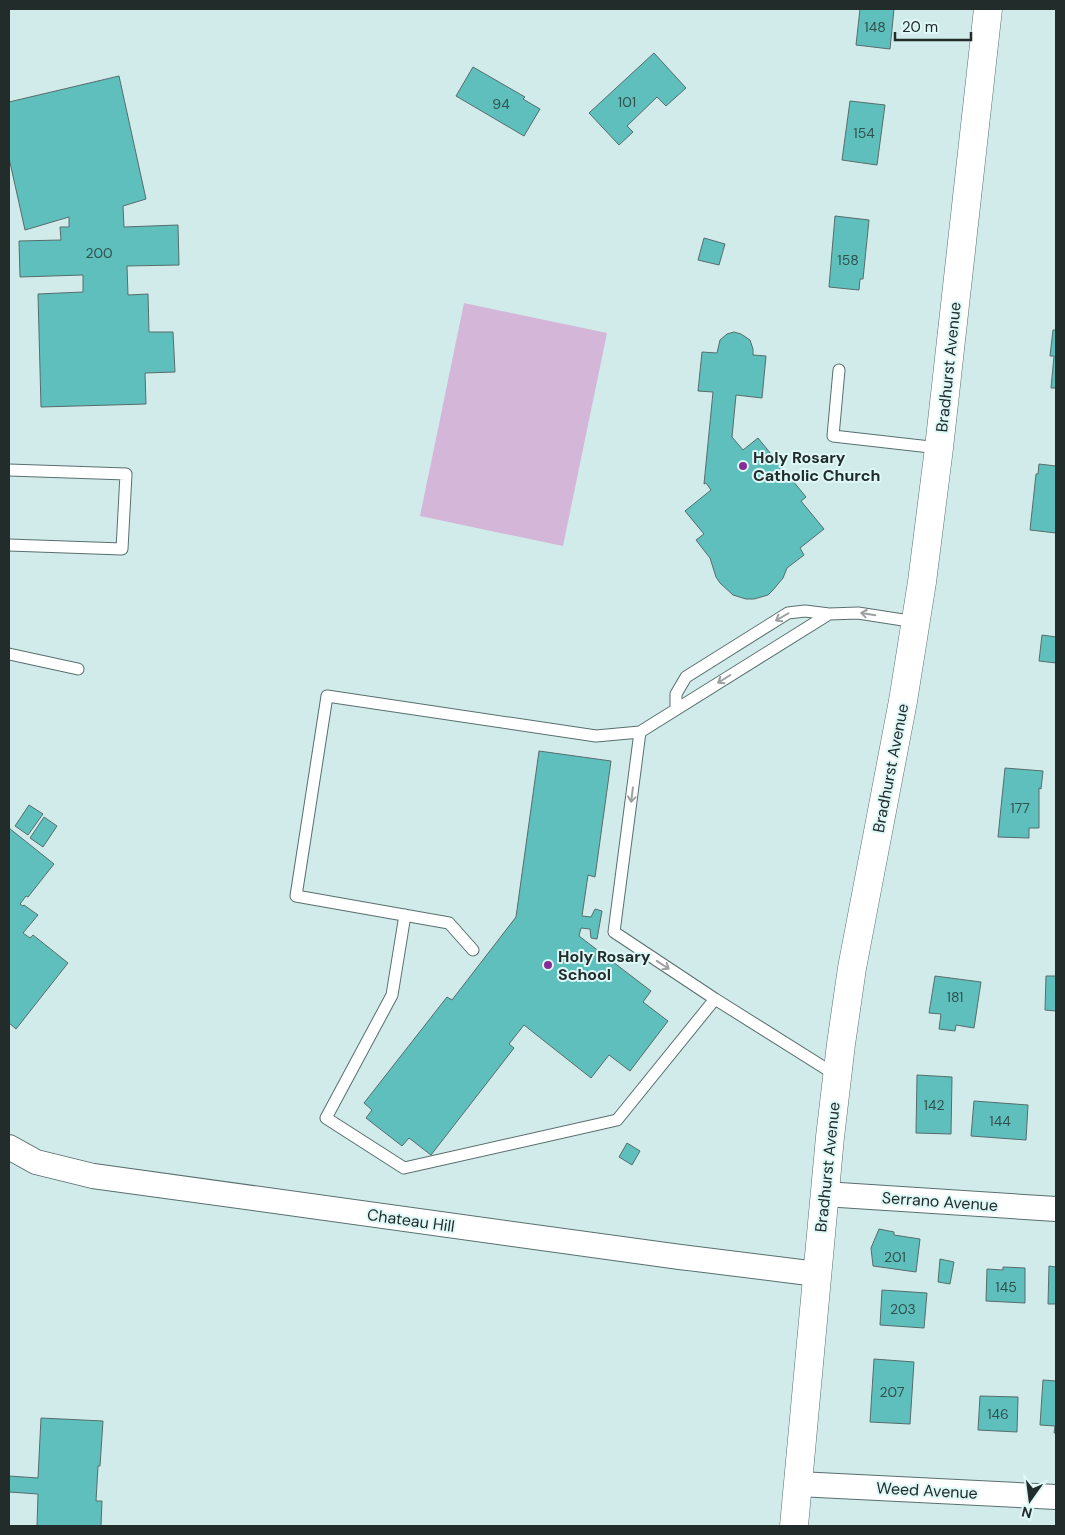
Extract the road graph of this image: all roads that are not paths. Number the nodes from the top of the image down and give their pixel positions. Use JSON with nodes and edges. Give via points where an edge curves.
{"nodes":[{"id":1,"x":988,"y":9,"type":"edge"},
{"id":2,"x":839,"y":370,"type":"dead end"},
{"id":3,"x":939,"y":448,"type":"junction"},
{"id":4,"x":9,"y":470,"type":"edge"},
{"id":5,"x":9,"y":545,"type":"edge"},
{"id":6,"x":829,"y":614,"type":"junction"},
{"id":7,"x":916,"y":622,"type":"junction"},
{"id":8,"x":9,"y":654,"type":"edge"},
{"id":9,"x":78,"y":669,"type":"dead end"},
{"id":10,"x":676,"y":709,"type":"junction"},
{"id":11,"x":640,"y":732,"type":"junction"},
{"id":12,"x":406,"y":915,"type":"junction"},
{"id":13,"x":473,"y":950,"type":"dead end"},
{"id":14,"x":715,"y":999,"type":"junction"},
{"id":15,"x":837,"y":1076,"type":"junction"},
{"id":16,"x":9,"y":1147,"type":"edge"},
{"id":17,"x":824,"y":1194,"type":"junction"},
{"id":18,"x":1056,"y":1209,"type":"edge"},
{"id":19,"x":818,"y":1274,"type":"junction"},
{"id":20,"x":798,"y":1484,"type":"junction"},
{"id":21,"x":1056,"y":1497,"type":"edge"},
{"id":22,"x":794,"y":1526,"type":"edge"}],
"edges":[{"from":1,"to":3,"type":"main road","name":"Bradhurst Avenue"},
{"from":2,"to":3,"type":"lane","via":[[833,436]]},
{"from":3,"to":7,"type":"main road","name":"Bradhurst Avenue"},
{"from":4,"to":5,"type":"lane","via":[[126,474],[122,549]]},
{"from":7,"to":6,"type":"lane","one_way":true,"via":[[858,613]]},
{"from":6,"to":10,"type":"lane","one_way":true},
{"from":6,"to":10,"type":"lane","one_way":true,"via":[[788,613],[686,677],[676,694]]},
{"from":7,"to":15,"type":"main road","name":"Bradhurst Avenue","via":[[854,960]]},
{"from":8,"to":9,"type":"lane"},
{"from":10,"to":11,"type":"lane"},
{"from":11,"to":12,"type":"lane","via":[[596,736],[327,696],[296,896]]},
{"from":11,"to":14,"type":"lane","one_way":true,"via":[[614,932]]},
{"from":12,"to":13,"type":"lane","via":[[449,923]]},
{"from":12,"to":14,"type":"lane","via":[[392,995],[326,1118],[404,1168],[617,1120]]},
{"from":14,"to":15,"type":"lane"},
{"from":15,"to":17,"type":"main road","name":"Bradhurst Avenue"},
{"from":16,"to":19,"type":"street","name":"Chateau Hill","via":[[36,1162],[93,1176]]},
{"from":17,"to":18,"type":"street","name":"Serrano Avenue"},
{"from":17,"to":19,"type":"main road","name":"Bradhurst Avenue"},
{"from":19,"to":20,"type":"main road","name":"Bradhurst Avenue"},
{"from":20,"to":21,"type":"street","name":"Weed Avenue"},
{"from":20,"to":22,"type":"main road","name":"Bradhurst Avenue"}]}
